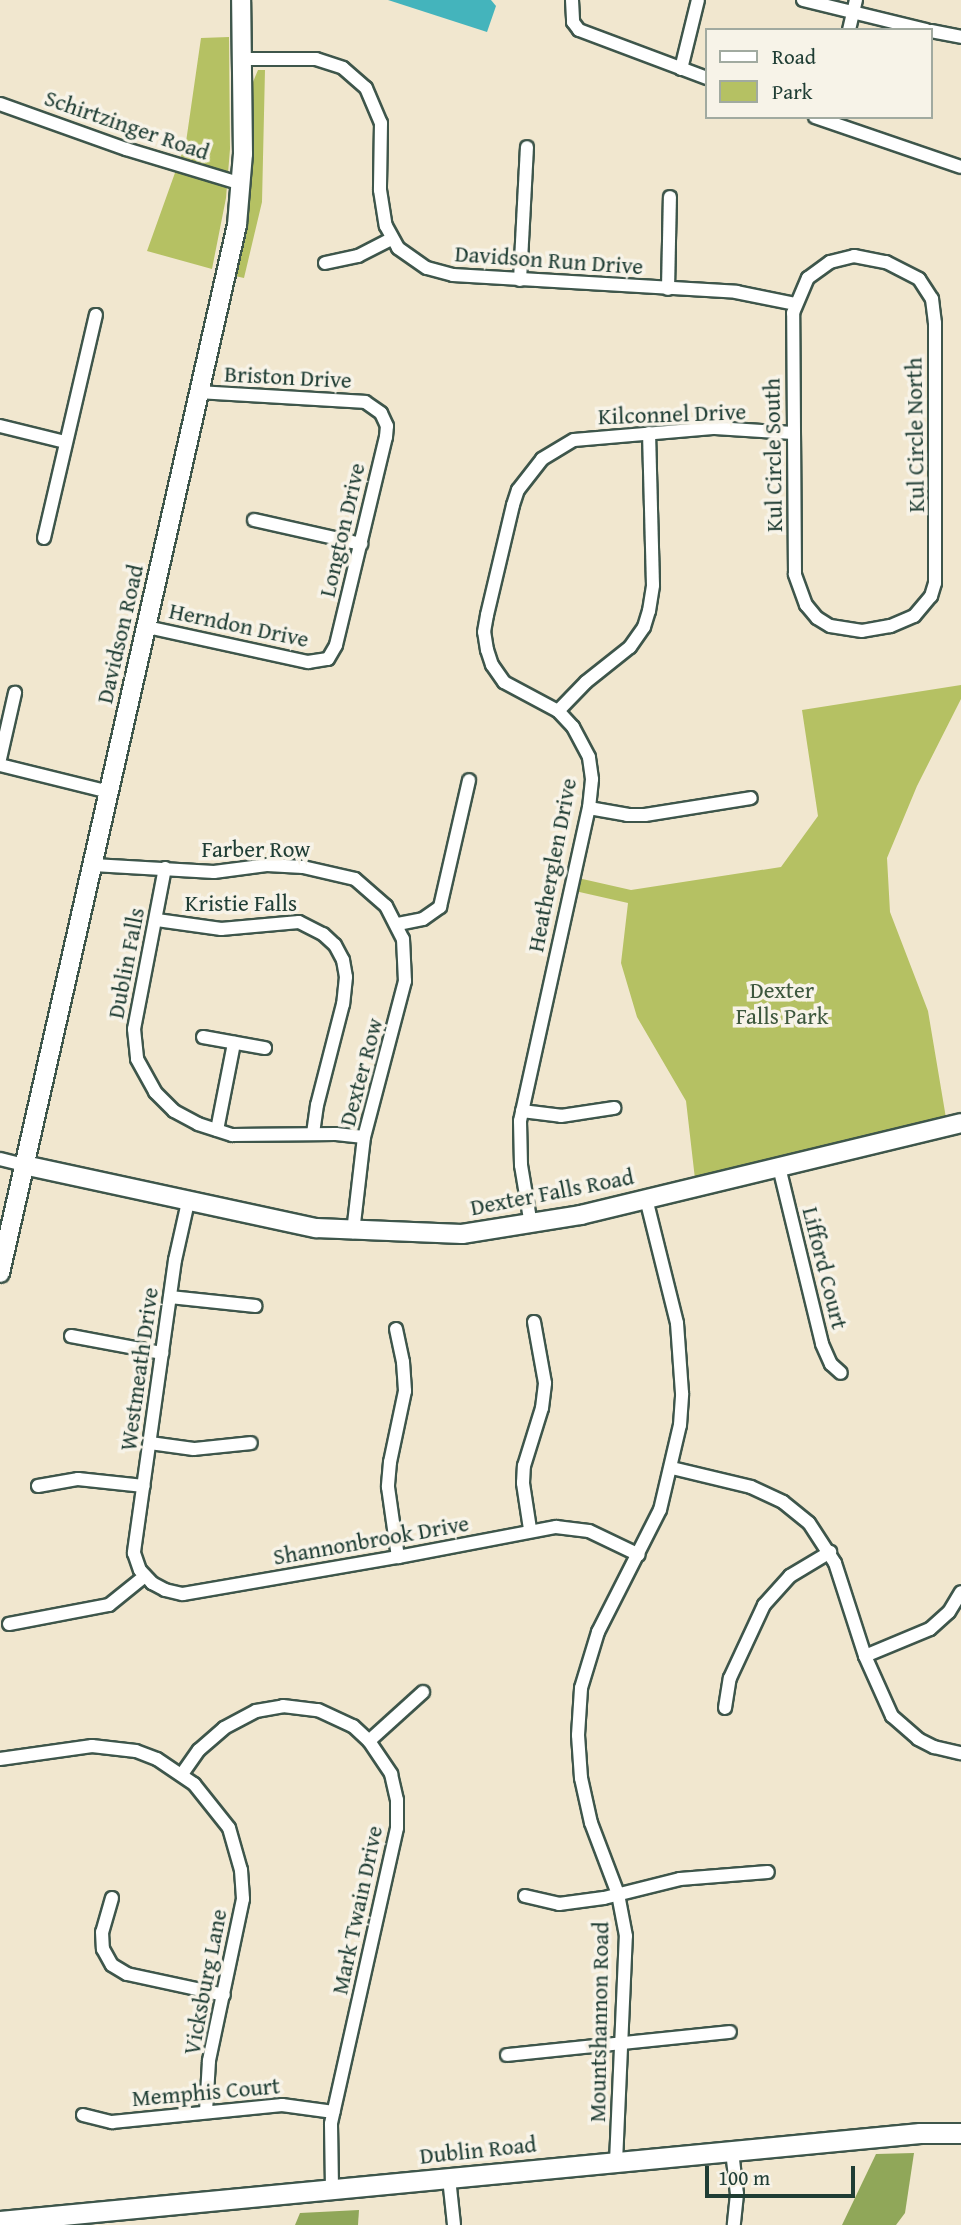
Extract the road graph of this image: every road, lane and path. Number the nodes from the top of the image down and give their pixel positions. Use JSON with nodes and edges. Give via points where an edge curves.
{"nodes":[{"id":1,"x":241,"y":0,"type":"edge"},
{"id":2,"x":572,"y":0,"type":"edge"},
{"id":3,"x":698,"y":0,"type":"edge"},
{"id":4,"x":803,"y":0,"type":"edge"},
{"id":5,"x":854,"y":6,"type":"edge"},
{"id":6,"x":849,"y":28,"type":"edge"},
{"id":7,"x":920,"y":28,"type":"edge"},
{"id":8,"x":933,"y":31,"type":"edge"},
{"id":9,"x":961,"y":37,"type":"edge"},
{"id":10,"x":242,"y":59,"type":"junction"},
{"id":11,"x":681,"y":69,"type":"junction"},
{"id":12,"x":706,"y":78,"type":"edge"},
{"id":13,"x":0,"y":104,"type":"edge"},
{"id":14,"x":823,"y":119,"type":"edge"},
{"id":15,"x":527,"y":147,"type":"dead end"},
{"id":16,"x":961,"y":167,"type":"edge"},
{"id":17,"x":242,"y":184,"type":"junction"},
{"id":18,"x":670,"y":197,"type":"dead end"},
{"id":19,"x":391,"y":239,"type":"junction"},
{"id":20,"x":325,"y":263,"type":"dead end"},
{"id":21,"x":520,"y":280,"type":"junction"},
{"id":22,"x":668,"y":289,"type":"junction"},
{"id":23,"x":795,"y":304,"type":"junction"},
{"id":24,"x":96,"y":315,"type":"dead end"},
{"id":25,"x":199,"y":393,"type":"junction"},
{"id":26,"x":374,"y":407,"type":"joint"},
{"id":27,"x":0,"y":426,"type":"edge"},
{"id":28,"x":649,"y":433,"type":"junction"},
{"id":29,"x":793,"y":433,"type":"junction"},
{"id":30,"x":65,"y":442,"type":"junction"},
{"id":31,"x":555,"y":449,"type":"joint"},
{"id":32,"x":254,"y":520,"type":"dead end"},
{"id":33,"x":44,"y":538,"type":"dead end"},
{"id":34,"x":361,"y":544,"type":"junction"},
{"id":35,"x":893,"y":625,"type":"joint"},
{"id":36,"x":146,"y":627,"type":"junction"},
{"id":37,"x":323,"y":662,"type":"joint"},
{"id":38,"x":15,"y":693,"type":"dead end"},
{"id":39,"x":558,"y":711,"type":"junction"},
{"id":40,"x":0,"y":760,"type":"edge"},
{"id":41,"x":0,"y":765,"type":"edge"},
{"id":42,"x":469,"y":780,"type":"dead end"},
{"id":43,"x":110,"y":792,"type":"junction"},
{"id":44,"x":751,"y":798,"type":"dead end"},
{"id":45,"x":589,"y":808,"type":"junction"},
{"id":46,"x":93,"y":865,"type":"junction"},
{"id":47,"x":165,"y":867,"type":"junction"},
{"id":48,"x":157,"y":920,"type":"junction"},
{"id":49,"x":398,"y":924,"type":"junction"},
{"id":50,"x":204,"y":1037,"type":"dead end"},
{"id":51,"x":234,"y":1043,"type":"junction"},
{"id":52,"x":265,"y":1048,"type":"dead end"},
{"id":53,"x":614,"y":1108,"type":"dead end"},
{"id":54,"x":522,"y":1111,"type":"junction"},
{"id":55,"x":961,"y":1123,"type":"edge"},
{"id":56,"x":217,"y":1130,"type":"junction"},
{"id":57,"x":313,"y":1133,"type":"junction"},
{"id":58,"x":364,"y":1137,"type":"junction"},
{"id":59,"x":0,"y":1159,"type":"edge"},
{"id":60,"x":24,"y":1165,"type":"junction"},
{"id":61,"x":779,"y":1167,"type":"junction"},
{"id":62,"x":646,"y":1199,"type":"junction"},
{"id":63,"x":188,"y":1202,"type":"junction"},
{"id":64,"x":531,"y":1225,"type":"junction"},
{"id":65,"x":353,"y":1232,"type":"junction"},
{"id":66,"x":0,"y":1273,"type":"edge"},
{"id":67,"x":170,"y":1297,"type":"junction"},
{"id":68,"x":256,"y":1306,"type":"dead end"},
{"id":69,"x":534,"y":1322,"type":"dead end"},
{"id":70,"x":396,"y":1329,"type":"dead end"},
{"id":71,"x":71,"y":1336,"type":"dead end"},
{"id":72,"x":162,"y":1353,"type":"junction"},
{"id":73,"x":841,"y":1373,"type":"dead end"},
{"id":74,"x":150,"y":1443,"type":"junction"},
{"id":75,"x":251,"y":1443,"type":"dead end"},
{"id":76,"x":672,"y":1468,"type":"junction"},
{"id":77,"x":38,"y":1486,"type":"dead end"},
{"id":78,"x":144,"y":1486,"type":"junction"},
{"id":79,"x":530,"y":1529,"type":"junction"},
{"id":80,"x":830,"y":1552,"type":"junction"},
{"id":81,"x":639,"y":1555,"type":"junction"},
{"id":82,"x":398,"y":1558,"type":"junction"},
{"id":83,"x":145,"y":1576,"type":"junction"},
{"id":84,"x":961,"y":1592,"type":"edge"},
{"id":85,"x":9,"y":1624,"type":"dead end"},
{"id":86,"x":865,"y":1656,"type":"junction"},
{"id":87,"x":423,"y":1692,"type":"dead end"},
{"id":88,"x":725,"y":1708,"type":"dead end"},
{"id":89,"x":369,"y":1741,"type":"junction"},
{"id":90,"x":961,"y":1753,"type":"edge"},
{"id":91,"x":0,"y":1759,"type":"edge"},
{"id":92,"x":182,"y":1774,"type":"junction"},
{"id":93,"x":768,"y":1872,"type":"dead end"},
{"id":94,"x":618,"y":1894,"type":"junction"},
{"id":95,"x":525,"y":1896,"type":"dead end"},
{"id":96,"x":112,"y":1898,"type":"dead end"},
{"id":97,"x":225,"y":1995,"type":"junction"},
{"id":98,"x":730,"y":2032,"type":"dead end"},
{"id":99,"x":621,"y":2042,"type":"junction"},
{"id":100,"x":507,"y":2055,"type":"dead end"},
{"id":101,"x":206,"y":2112,"type":"junction"},
{"id":102,"x":334,"y":2112,"type":"junction"},
{"id":103,"x":83,"y":2115,"type":"dead end"},
{"id":104,"x":961,"y":2133,"type":"edge"},
{"id":105,"x":732,"y":2151,"type":"junction"},
{"id":106,"x":616,"y":2162,"type":"junction"},
{"id":107,"x":449,"y":2178,"type":"junction"},
{"id":108,"x":332,"y":2189,"type":"junction"},
{"id":109,"x":0,"y":2221,"type":"edge"},
{"id":110,"x":454,"y":2225,"type":"edge"},
{"id":111,"x":734,"y":2225,"type":"edge"}],
"edges":[{"from":1,"to":10,"type":"main road","name":"Davidson Road"},
{"from":2,"to":11,"type":"street","via":[[576,27]]},
{"from":3,"to":11,"type":"street"},
{"from":4,"to":5,"type":"street"},
{"from":5,"to":6,"type":"street"},
{"from":5,"to":7,"type":"street"},
{"from":8,"to":9,"type":"street"},
{"from":10,"to":17,"type":"main road","name":"Davidson Road"},
{"from":10,"to":19,"type":"street","via":[[316,60],[343,68],[366,88],[381,123],[381,208]]},
{"from":11,"to":12,"type":"street"},
{"from":13,"to":17,"type":"street","name":"Schirtzinger Road"},
{"from":14,"to":16,"type":"street"},
{"from":15,"to":21,"type":"street"},
{"from":17,"to":25,"type":"main road","name":"Davidson Road"},
{"from":18,"to":22,"type":"street"},
{"from":19,"to":20,"type":"street","via":[[358,256]]},
{"from":19,"to":21,"type":"street","name":"Davidson Run Drive","via":[[407,257],[437,272]]},
{"from":21,"to":22,"type":"street","name":"Davidson Run Drive"},
{"from":22,"to":23,"type":"street","name":"Davidson Run Drive","via":[[736,292]]},
{"from":23,"to":29,"type":"street","name":"Kul Circle South"},
{"from":23,"to":35,"type":"street","name":"Kul Circle North","via":[[808,278],[830,262],[855,256],[897,267],[919,279],[932,299],[937,570],[924,607]]},
{"from":24,"to":30,"type":"street"},
{"from":25,"to":26,"type":"street","name":"Briston Drive","via":[[365,402]]},
{"from":25,"to":36,"type":"main road","name":"Davidson Road"},
{"from":26,"to":34,"type":"street","name":"Longton Drive","via":[[387,426]]},
{"from":27,"to":30,"type":"street"},
{"from":28,"to":29,"type":"street","name":"Kilconnel Drive","via":[[715,428]]},
{"from":28,"to":31,"type":"street","name":"Kilconnel Drive","via":[[574,440]]},
{"from":28,"to":39,"type":"street","via":[[653,585],[649,611],[630,647]]},
{"from":29,"to":35,"type":"street","name":"Kul Circle South","via":[[795,574],[806,605],[830,626],[847,630]]},
{"from":30,"to":33,"type":"street"},
{"from":31,"to":39,"type":"street","name":"Heatherglen Drive","via":[[518,490],[484,632],[497,675]]},
{"from":32,"to":34,"type":"street"},
{"from":34,"to":37,"type":"street","name":"Longton Drive","via":[[336,646]]},
{"from":36,"to":37,"type":"street","name":"Herndon Drive"},
{"from":36,"to":43,"type":"main road","name":"Davidson Road"},
{"from":38,"to":40,"type":"street"},
{"from":39,"to":45,"type":"street","name":"Heatherglen Drive","via":[[589,757]]},
{"from":41,"to":43,"type":"street"},
{"from":42,"to":49,"type":"street","via":[[440,907],[423,919]]},
{"from":43,"to":46,"type":"main road","name":"Davidson Road"},
{"from":44,"to":45,"type":"street","via":[[645,815]]},
{"from":45,"to":54,"type":"street","name":"Heatherglen Drive"},
{"from":46,"to":47,"type":"street","name":"Farber Row"},
{"from":46,"to":60,"type":"main road","name":"Davidson Road"},
{"from":47,"to":48,"type":"street","name":"Dublin Falls"},
{"from":47,"to":49,"type":"street","name":"Farber Row","via":[[214,872],[267,865],[336,873],[355,879],[371,892]]},
{"from":48,"to":56,"type":"street","name":"Dublin Falls","via":[[136,1012],[137,1059],[155,1092],[174,1111]]},
{"from":48,"to":57,"type":"street","name":"Kristie Falls","via":[[220,929],[299,922],[335,945],[346,977],[343,1004]]},
{"from":49,"to":58,"type":"street","name":"Dexter Row","via":[[405,960],[402,1003]]},
{"from":50,"to":51,"type":"street"},
{"from":51,"to":52,"type":"street"},
{"from":51,"to":56,"type":"street"},
{"from":53,"to":54,"type":"street","via":[[561,1116]]},
{"from":54,"to":64,"type":"street","name":"Heatherglen Drive","via":[[521,1165]]},
{"from":55,"to":61,"type":"main road","name":"Dexter Falls Road"},
{"from":56,"to":57,"type":"street","name":"Dublin Falls","via":[[232,1135]]},
{"from":57,"to":58,"type":"street","name":"Dublin Falls"},
{"from":58,"to":65,"type":"street","name":"Dexter Row"},
{"from":59,"to":60,"type":"street"},
{"from":60,"to":63,"type":"main road","name":"Dexter Falls Road"},
{"from":60,"to":66,"type":"main road","name":"Davidson Road"},
{"from":61,"to":62,"type":"main road","name":"Dexter Falls Road"},
{"from":61,"to":73,"type":"street","name":"Lifford Court","via":[[822,1344]]},
{"from":62,"to":64,"type":"main road","name":"Dexter Falls Road"},
{"from":62,"to":76,"type":"street","name":"Mountshannon Road","via":[[677,1323],[680,1414]]},
{"from":63,"to":65,"type":"main road","name":"Dexter Falls Road"},
{"from":63,"to":67,"type":"street","name":"Westmeath Drive"},
{"from":64,"to":65,"type":"main road","name":"Dexter Falls Road","via":[[462,1234]]},
{"from":67,"to":68,"type":"street"},
{"from":67,"to":72,"type":"street","name":"Westmeath Drive"},
{"from":69,"to":79,"type":"street","via":[[545,1383],[524,1466]]},
{"from":70,"to":82,"type":"street","via":[[405,1391],[388,1487]]},
{"from":71,"to":72,"type":"street"},
{"from":72,"to":74,"type":"street","name":"Westmeath Drive"},
{"from":74,"to":75,"type":"street","via":[[194,1449]]},
{"from":74,"to":78,"type":"street","name":"Westmeath Drive"},
{"from":76,"to":80,"type":"street","via":[[751,1487],[783,1502],[809,1523]]},
{"from":76,"to":81,"type":"street","name":"Mountshannon Road","via":[[660,1510]]},
{"from":77,"to":78,"type":"street","via":[[78,1479]]},
{"from":78,"to":83,"type":"street","name":"Westmeath Drive","via":[[136,1562]]},
{"from":79,"to":81,"type":"street","name":"Shannonbrook Drive","via":[[589,1531]]},
{"from":79,"to":82,"type":"street","name":"Shannonbrook Drive"},
{"from":80,"to":86,"type":"street"},
{"from":80,"to":88,"type":"street","via":[[790,1576],[764,1605],[730,1678]]},
{"from":81,"to":94,"type":"street","name":"Mountshannon Road","via":[[598,1632],[581,1688],[578,1735],[591,1823]]},
{"from":82,"to":83,"type":"street","name":"Shannonbrook Drive","via":[[183,1594],[165,1590]]},
{"from":83,"to":85,"type":"street","via":[[109,1605]]},
{"from":84,"to":86,"type":"street","via":[[949,1612],[930,1629]]},
{"from":86,"to":90,"type":"street","via":[[897,1722],[934,1747]]},
{"from":87,"to":89,"type":"street"},
{"from":89,"to":92,"type":"street","name":"Mark Twain Drive","via":[[330,1713],[295,1706],[269,1708],[224,1728],[199,1750]]},
{"from":89,"to":102,"type":"street","name":"Mark Twain Drive","via":[[391,1774],[397,1828]]},
{"from":91,"to":92,"type":"street","name":"Vicksburg Lane","via":[[114,1747],[157,1759]]},
{"from":92,"to":97,"type":"street","name":"Vicksburg Lane","via":[[208,1798],[229,1828],[242,1870],[243,1899]]},
{"from":93,"to":94,"type":"street","via":[[680,1879]]},
{"from":94,"to":95,"type":"street","via":[[559,1903]]},
{"from":94,"to":99,"type":"street","name":"Mountshannon Road","via":[[626,1936]]},
{"from":96,"to":97,"type":"street","via":[[102,1932],[103,1949],[112,1965],[127,1973]]},
{"from":97,"to":101,"type":"street","name":"Vicksburg Lane","via":[[209,2062]]},
{"from":98,"to":99,"type":"street"},
{"from":99,"to":100,"type":"street"},
{"from":99,"to":106,"type":"street","name":"Mountshannon Road"},
{"from":101,"to":102,"type":"street","name":"Memphis Court","via":[[282,2105]]},
{"from":101,"to":103,"type":"street","name":"Memphis Court","via":[[112,2122]]},
{"from":102,"to":108,"type":"street","name":"Mark Twain Drive"},
{"from":104,"to":105,"type":"main road","name":"Dublin Road"},
{"from":105,"to":106,"type":"main road","name":"Dublin Road"},
{"from":105,"to":111,"type":"street","via":[[737,2194]]},
{"from":106,"to":107,"type":"main road","name":"Dublin Road"},
{"from":107,"to":108,"type":"main road","name":"Dublin Road"},
{"from":107,"to":110,"type":"street"},
{"from":108,"to":109,"type":"main road","name":"Dublin Road"}]}
